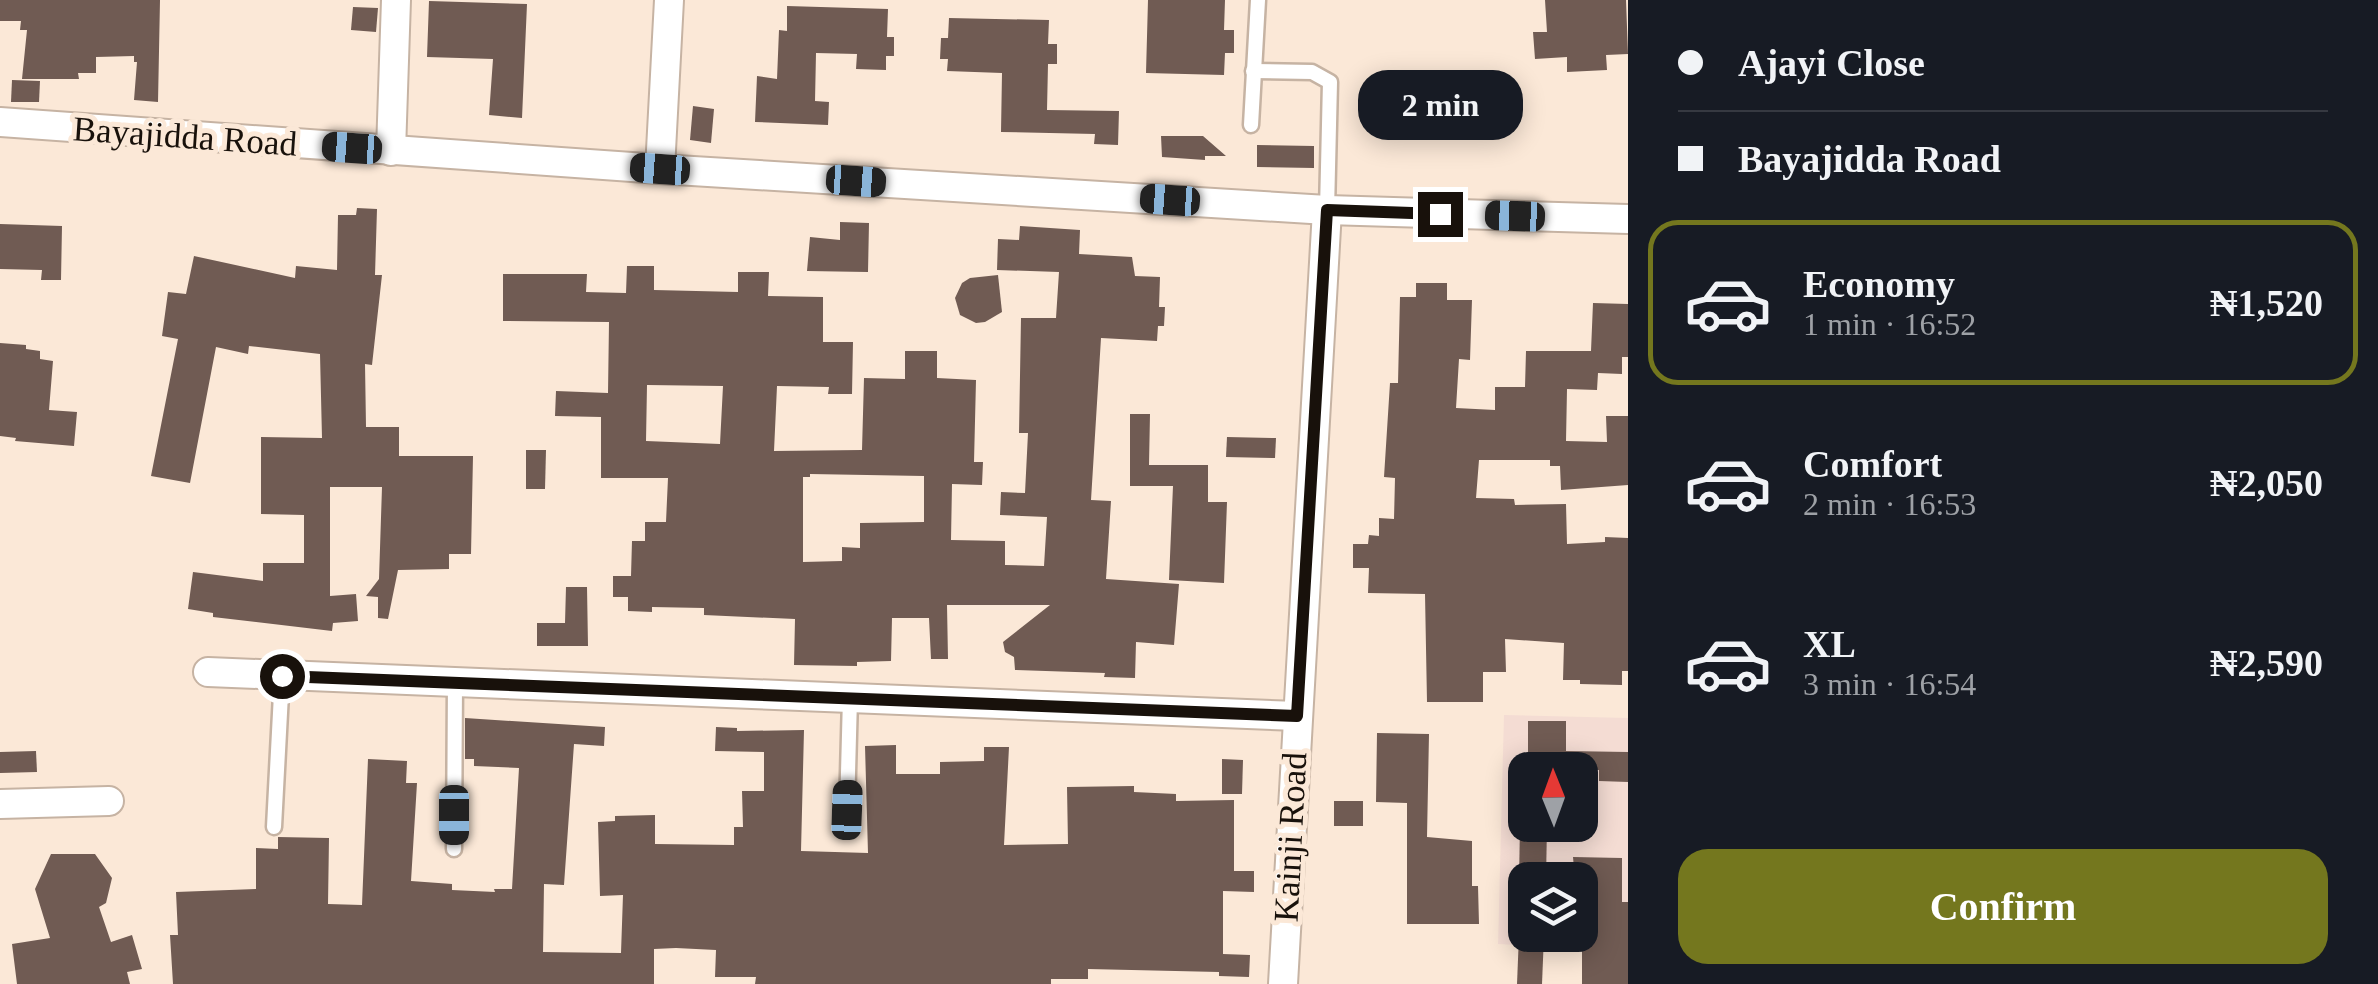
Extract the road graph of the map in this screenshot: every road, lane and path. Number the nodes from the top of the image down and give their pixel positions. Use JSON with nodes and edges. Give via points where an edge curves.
{"nodes":[{"id":1,"x":396,"y":0,"type":"edge"},
{"id":2,"x":669,"y":0,"type":"edge"},
{"id":3,"x":1258,"y":0,"type":"edge"},
{"id":4,"x":1253,"y":70,"type":"junction"},
{"id":5,"x":0,"y":122,"type":"edge"},
{"id":6,"x":1251,"y":126,"type":"dead end"},
{"id":7,"x":391,"y":150,"type":"junction"},
{"id":8,"x":660,"y":169,"type":"junction"},
{"id":9,"x":1327,"y":210,"type":"junction"},
{"id":10,"x":1628,"y":218,"type":"edge"},
{"id":11,"x":208,"y":672,"type":"dead end"},
{"id":12,"x":282,"y":676,"type":"junction"},
{"id":13,"x":455,"y":682,"type":"junction"},
{"id":14,"x":850,"y":698,"type":"junction"},
{"id":15,"x":1297,"y":716,"type":"junction"},
{"id":16,"x":108,"y":801,"type":"dead end"},
{"id":17,"x":0,"y":804,"type":"edge"},
{"id":18,"x":847,"y":810,"type":"dead end"},
{"id":19,"x":274,"y":827,"type":"dead end"},
{"id":20,"x":454,"y":849,"type":"dead end"},
{"id":21,"x":1282,"y":984,"type":"edge"}],
"edges":[{"from":1,"to":7,"type":"street"},
{"from":2,"to":8,"type":"street"},
{"from":3,"to":4,"type":"lane"},
{"from":4,"to":6,"type":"lane"},
{"from":4,"to":9,"type":"lane","via":[[1312,72],[1330,82]]},
{"from":5,"to":7,"type":"street","name":"Bayajidda Road"},
{"from":7,"to":8,"type":"street","name":"Bayajidda Road"},
{"from":8,"to":9,"type":"street","name":"Bayajidda Road"},
{"from":9,"to":10,"type":"street","name":"Bayajidda Road"},
{"from":9,"to":15,"type":"street","name":"Kainji Road"},
{"from":11,"to":12,"type":"street"},
{"from":12,"to":13,"type":"street"},
{"from":12,"to":19,"type":"lane"},
{"from":13,"to":14,"type":"street"},
{"from":13,"to":20,"type":"lane"},
{"from":14,"to":15,"type":"street"},
{"from":14,"to":18,"type":"lane"},
{"from":15,"to":21,"type":"street","name":"Kainji Road"},
{"from":16,"to":17,"type":"street"}]}
